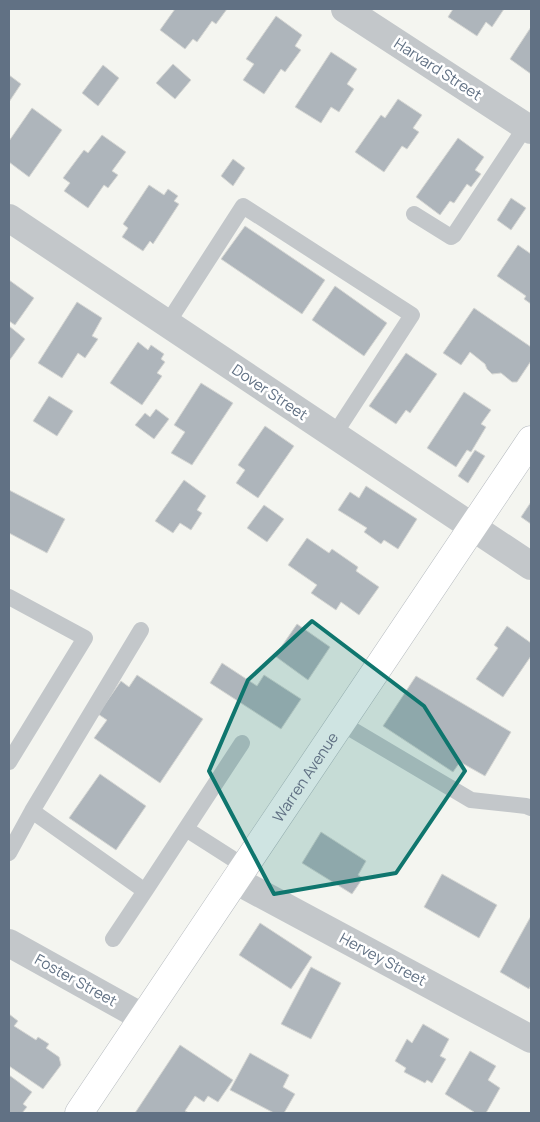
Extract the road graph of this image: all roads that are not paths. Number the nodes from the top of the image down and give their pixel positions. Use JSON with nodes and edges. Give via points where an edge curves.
{"nodes":[{"id":1,"x":345,"y":9,"type":"edge"},
{"id":2,"x":528,"y":128,"type":"edge"},
{"id":3,"x":414,"y":214,"type":"dead end"},
{"id":4,"x":9,"y":218,"type":"edge"},
{"id":5,"x":168,"y":324,"type":"junction"},
{"id":6,"x":334,"y":435,"type":"junction"},
{"id":7,"x":531,"y":440,"type":"edge"},
{"id":8,"x":473,"y":528,"type":"junction"},
{"id":9,"x":531,"y":566,"type":"edge"},
{"id":10,"x":9,"y":597,"type":"edge"},
{"id":11,"x":141,"y":630,"type":"dead end"},
{"id":12,"x":341,"y":723,"type":"junction"},
{"id":13,"x":242,"y":743,"type":"dead end"},
{"id":14,"x":9,"y":762,"type":"edge"},
{"id":15,"x":530,"y":804,"type":"edge"},
{"id":16,"x":32,"y":811,"type":"junction"},
{"id":17,"x":186,"y":829,"type":"junction"},
{"id":18,"x":9,"y":853,"type":"edge"},
{"id":19,"x":240,"y":873,"type":"junction"},
{"id":20,"x":145,"y":891,"type":"junction"},
{"id":21,"x":113,"y":939,"type":"dead end"},
{"id":22,"x":9,"y":943,"type":"edge"},
{"id":23,"x":142,"y":1017,"type":"junction"},
{"id":24,"x":531,"y":1039,"type":"edge"},
{"id":25,"x":79,"y":1113,"type":"edge"}],
"edges":[{"from":1,"to":2,"type":"street","name":"Harvard Street"},
{"from":2,"to":3,"type":"lane","via":[[454,235],[451,237]]},
{"from":4,"to":5,"type":"street","name":"Dover Street"},
{"from":5,"to":6,"type":"street","name":"Dover Street"},
{"from":5,"to":6,"type":"lane","via":[[243,206],[412,315]]},
{"from":6,"to":8,"type":"street","name":"Dover Street"},
{"from":7,"to":8,"type":"main road","name":"Warren Avenue"},
{"from":8,"to":9,"type":"street","name":"Dover Street"},
{"from":8,"to":12,"type":"main road","name":"Warren Avenue"},
{"from":10,"to":14,"type":"lane","via":[[85,638]]},
{"from":11,"to":16,"type":"lane"},
{"from":12,"to":15,"type":"lane","via":[[470,800]]},
{"from":12,"to":19,"type":"main road","name":"Warren Avenue"},
{"from":13,"to":17,"type":"lane"},
{"from":16,"to":18,"type":"lane"},
{"from":16,"to":20,"type":"lane"},
{"from":17,"to":19,"type":"lane"},
{"from":17,"to":20,"type":"lane"},
{"from":19,"to":23,"type":"main road","name":"Warren Avenue"},
{"from":19,"to":24,"type":"street","name":"Hervey Street"},
{"from":20,"to":21,"type":"lane"},
{"from":22,"to":23,"type":"street","name":"Foster Street"},
{"from":23,"to":25,"type":"main road","name":"Warren Avenue"}]}
